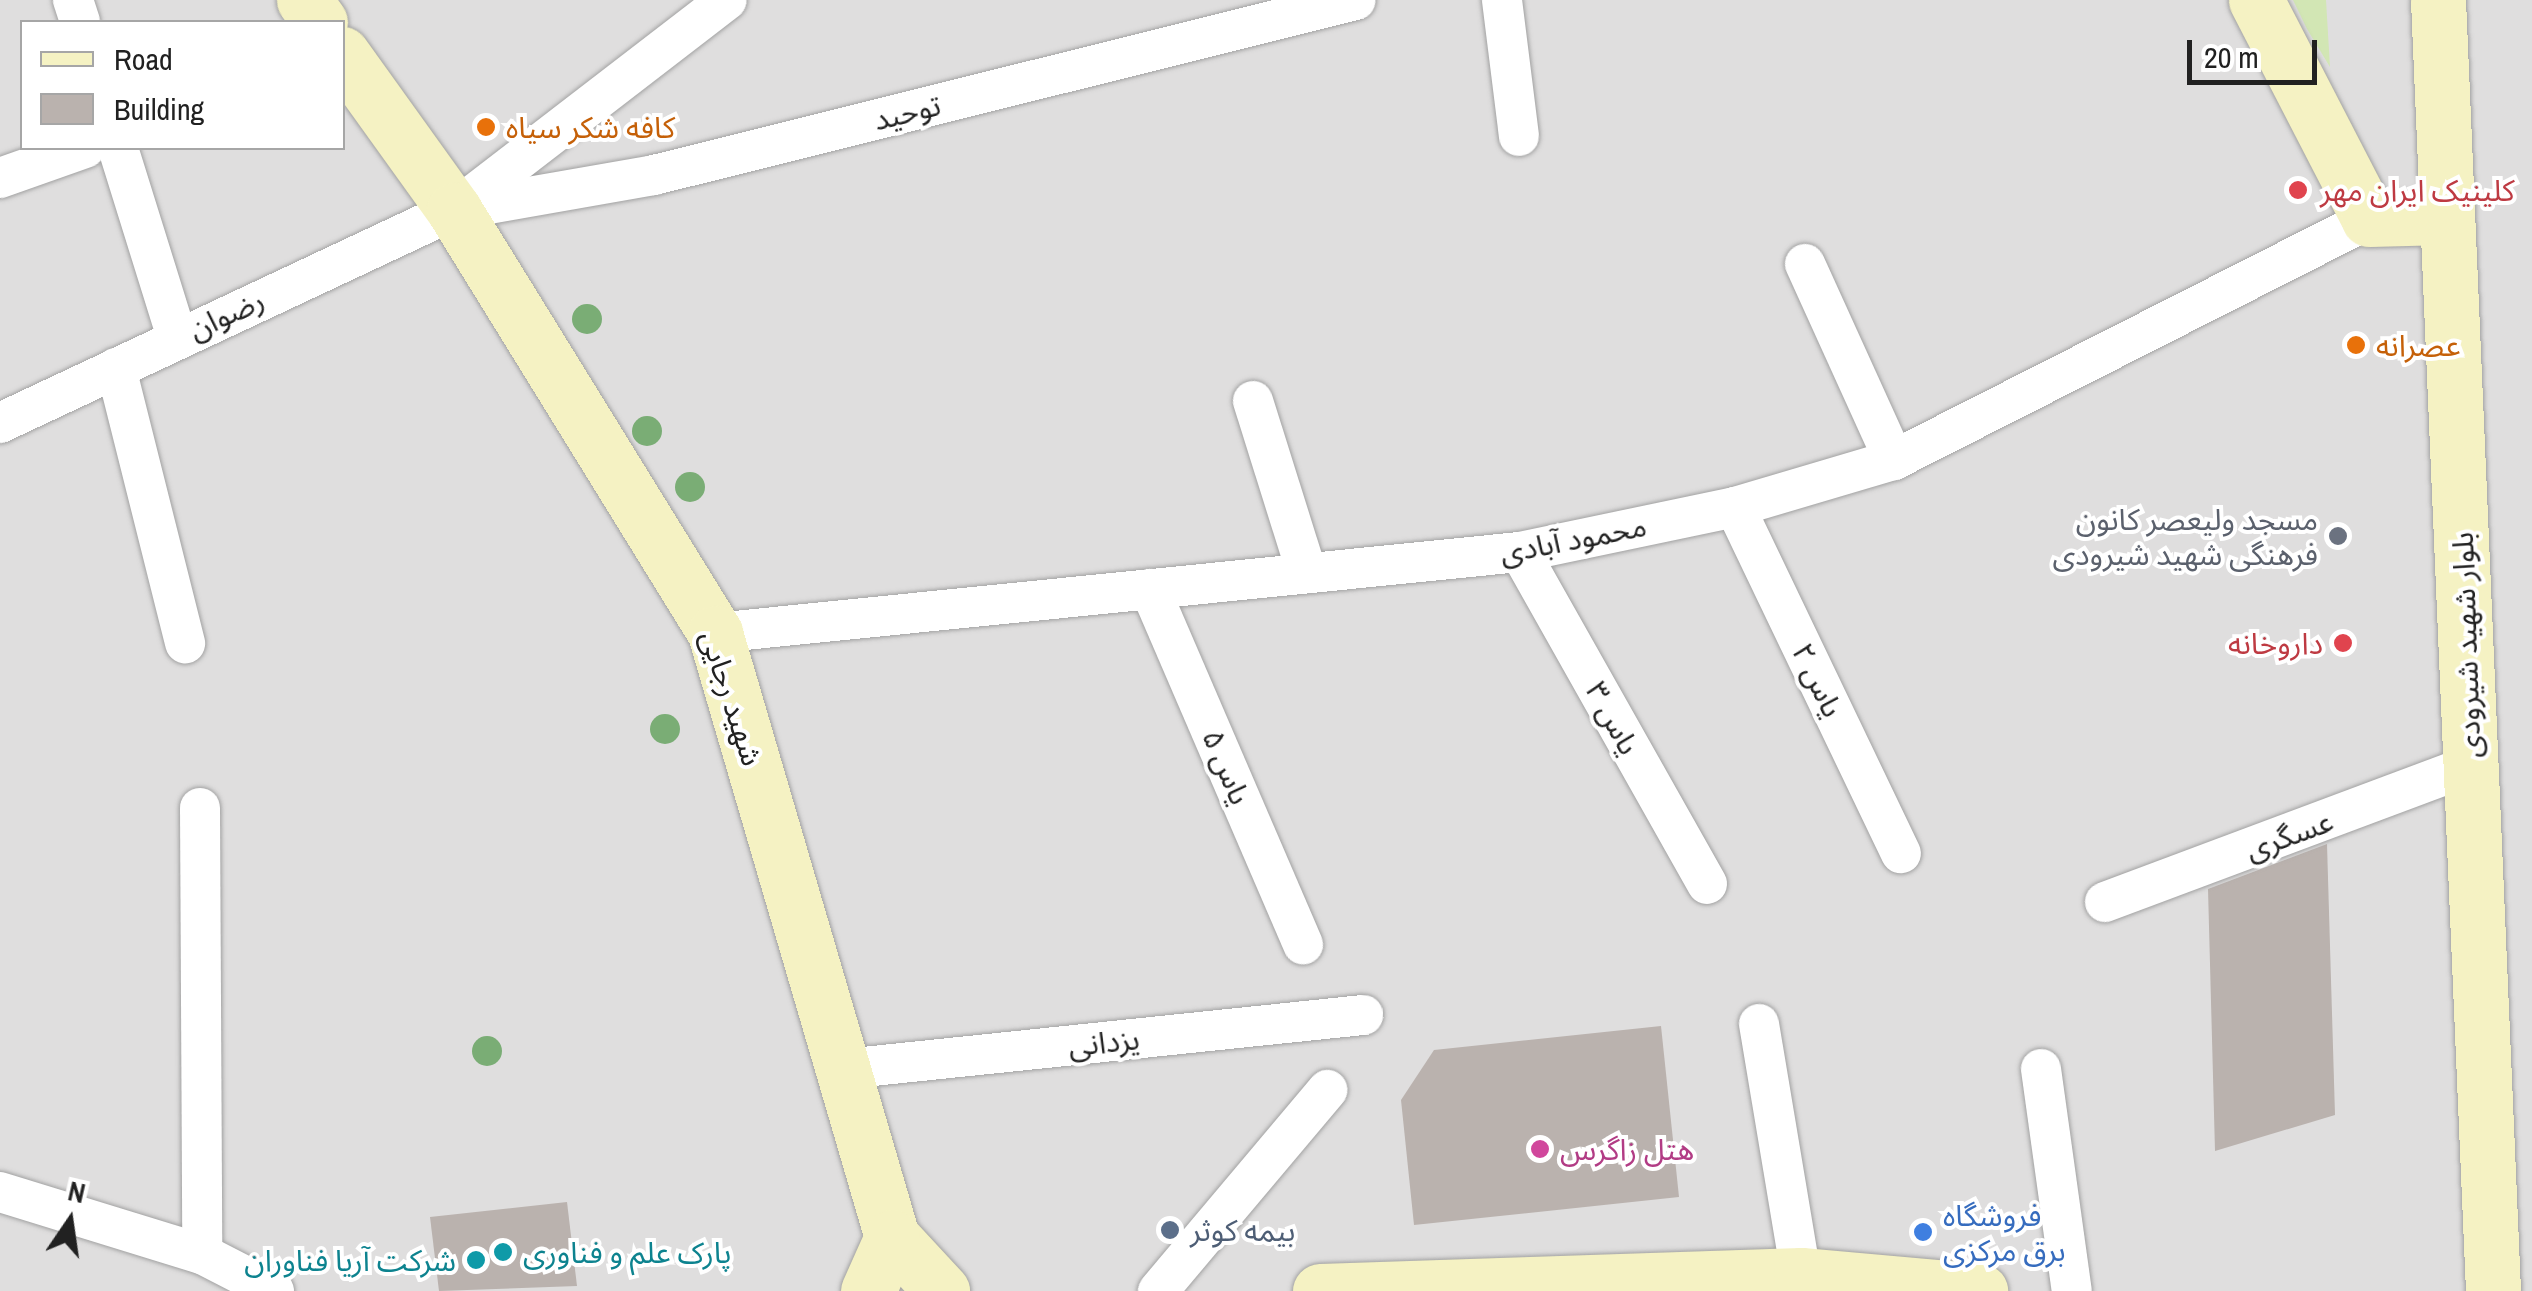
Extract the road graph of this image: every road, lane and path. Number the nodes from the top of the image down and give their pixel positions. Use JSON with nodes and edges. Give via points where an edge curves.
{"nodes":[{"id":1,"x":1356,"y":0,"type":"edge"},
{"id":2,"x":1502,"y":0,"type":"edge"},
{"id":3,"x":2256,"y":0,"type":"edge"},
{"id":4,"x":2438,"y":0,"type":"edge"},
{"id":5,"x":715,"y":4,"type":"edge"},
{"id":6,"x":345,"y":58,"type":"edge"},
{"id":7,"x":1518,"y":136,"type":"dead end"},
{"id":8,"x":78,"y":150,"type":"edge"},
{"id":9,"x":119,"y":150,"type":"edge"},
{"id":10,"x":0,"y":178,"type":"edge"},
{"id":11,"x":454,"y":210,"type":"junction"},
{"id":12,"x":2446,"y":217,"type":"junction"},
{"id":13,"x":2369,"y":218,"type":"junction"},
{"id":14,"x":1804,"y":264,"type":"dead end"},
{"id":15,"x":176,"y":337,"type":"junction"},
{"id":16,"x":116,"y":368,"type":"junction"},
{"id":17,"x":1252,"y":401,"type":"dead end"},
{"id":18,"x":0,"y":423,"type":"edge"},
{"id":19,"x":1894,"y":460,"type":"junction"},
{"id":20,"x":1735,"y":507,"type":"junction"},
{"id":21,"x":1520,"y":552,"type":"junction"},
{"id":22,"x":1307,"y":573,"type":"junction"},
{"id":23,"x":1150,"y":588,"type":"junction"},
{"id":24,"x":715,"y":632,"type":"junction"},
{"id":25,"x":185,"y":643,"type":"dead end"},
{"id":26,"x":2471,"y":765,"type":"junction"},
{"id":27,"x":200,"y":808,"type":"dead end"},
{"id":28,"x":1901,"y":853,"type":"dead end"},
{"id":29,"x":1707,"y":884,"type":"dead end"},
{"id":30,"x":2105,"y":902,"type":"dead end"},
{"id":31,"x":1304,"y":945,"type":"dead end"},
{"id":32,"x":1363,"y":1015,"type":"dead end"},
{"id":33,"x":1759,"y":1024,"type":"dead end"},
{"id":34,"x":844,"y":1069,"type":"junction"},
{"id":35,"x":2041,"y":1069,"type":"dead end"},
{"id":36,"x":1327,"y":1090,"type":"dead end"},
{"id":37,"x":0,"y":1192,"type":"edge"},
{"id":38,"x":892,"y":1237,"type":"junction"},
{"id":39,"x":202,"y":1254,"type":"junction"},
{"id":40,"x":2492,"y":1267,"type":"edge"},
{"id":41,"x":1800,"y":1275,"type":"junction"},
{"id":42,"x":274,"y":1291,"type":"edge"},
{"id":43,"x":868,"y":1291,"type":"edge"},
{"id":44,"x":942,"y":1291,"type":"edge"},
{"id":45,"x":1158,"y":1291,"type":"edge"},
{"id":46,"x":1320,"y":1291,"type":"edge"},
{"id":47,"x":1980,"y":1291,"type":"edge"},
{"id":48,"x":2072,"y":1291,"type":"edge"},
{"id":49,"x":2458,"y":1291,"type":"edge"}],
"edges":[{"from":1,"to":11,"type":"street","name":"توحید","via":[[654,175]]},
{"from":2,"to":7,"type":"street"},
{"from":3,"to":13,"type":"main road"},
{"from":4,"to":12,"type":"main road","name":"بلوار شهید شیرودی"},
{"from":5,"to":11,"type":"street"},
{"from":6,"to":11,"type":"main road","name":"شهید رجایی"},
{"from":8,"to":10,"type":"street"},
{"from":9,"to":15,"type":"street"},
{"from":11,"to":15,"type":"street","name":"رضوان"},
{"from":11,"to":24,"type":"main road","name":"شهید رجایی"},
{"from":12,"to":13,"type":"main road"},
{"from":12,"to":26,"type":"main road","name":"بلوار شهید شیرودی"},
{"from":13,"to":19,"type":"street","name":"محمود آبادی"},
{"from":14,"to":19,"type":"street"},
{"from":15,"to":16,"type":"street","name":"رضوان"},
{"from":16,"to":18,"type":"street","name":"رضوان"},
{"from":16,"to":25,"type":"street"},
{"from":17,"to":22,"type":"street"},
{"from":19,"to":20,"type":"street","name":"محمود آبادی"},
{"from":20,"to":21,"type":"street","name":"محمود آبادی"},
{"from":20,"to":28,"type":"street","name":"یاس ۲"},
{"from":21,"to":22,"type":"street","name":"محمود آبادی"},
{"from":21,"to":29,"type":"street","name":"یاس ۳"},
{"from":22,"to":23,"type":"street","name":"محمود آبادی"},
{"from":23,"to":24,"type":"street","name":"محمود آبادی"},
{"from":23,"to":31,"type":"street","name":"یاس ۵"},
{"from":24,"to":34,"type":"main road","name":"شهید رجایی"},
{"from":26,"to":30,"type":"street","name":"عسگری"},
{"from":26,"to":40,"type":"main road","name":"بلوار شهید شیرودی"},
{"from":27,"to":39,"type":"street"},
{"from":32,"to":34,"type":"street","name":"یزدانی"},
{"from":33,"to":41,"type":"street"},
{"from":34,"to":38,"type":"main road","name":"شهید رجایی"},
{"from":35,"to":48,"type":"street"},
{"from":36,"to":45,"type":"street"},
{"from":37,"to":39,"type":"street"},
{"from":38,"to":43,"type":"main road"},
{"from":38,"to":44,"type":"main road","name":"شهید رجایی"},
{"from":39,"to":42,"type":"street"},
{"from":40,"to":49,"type":"main road"},
{"from":41,"to":46,"type":"main road"},
{"from":41,"to":47,"type":"main road"}]}
